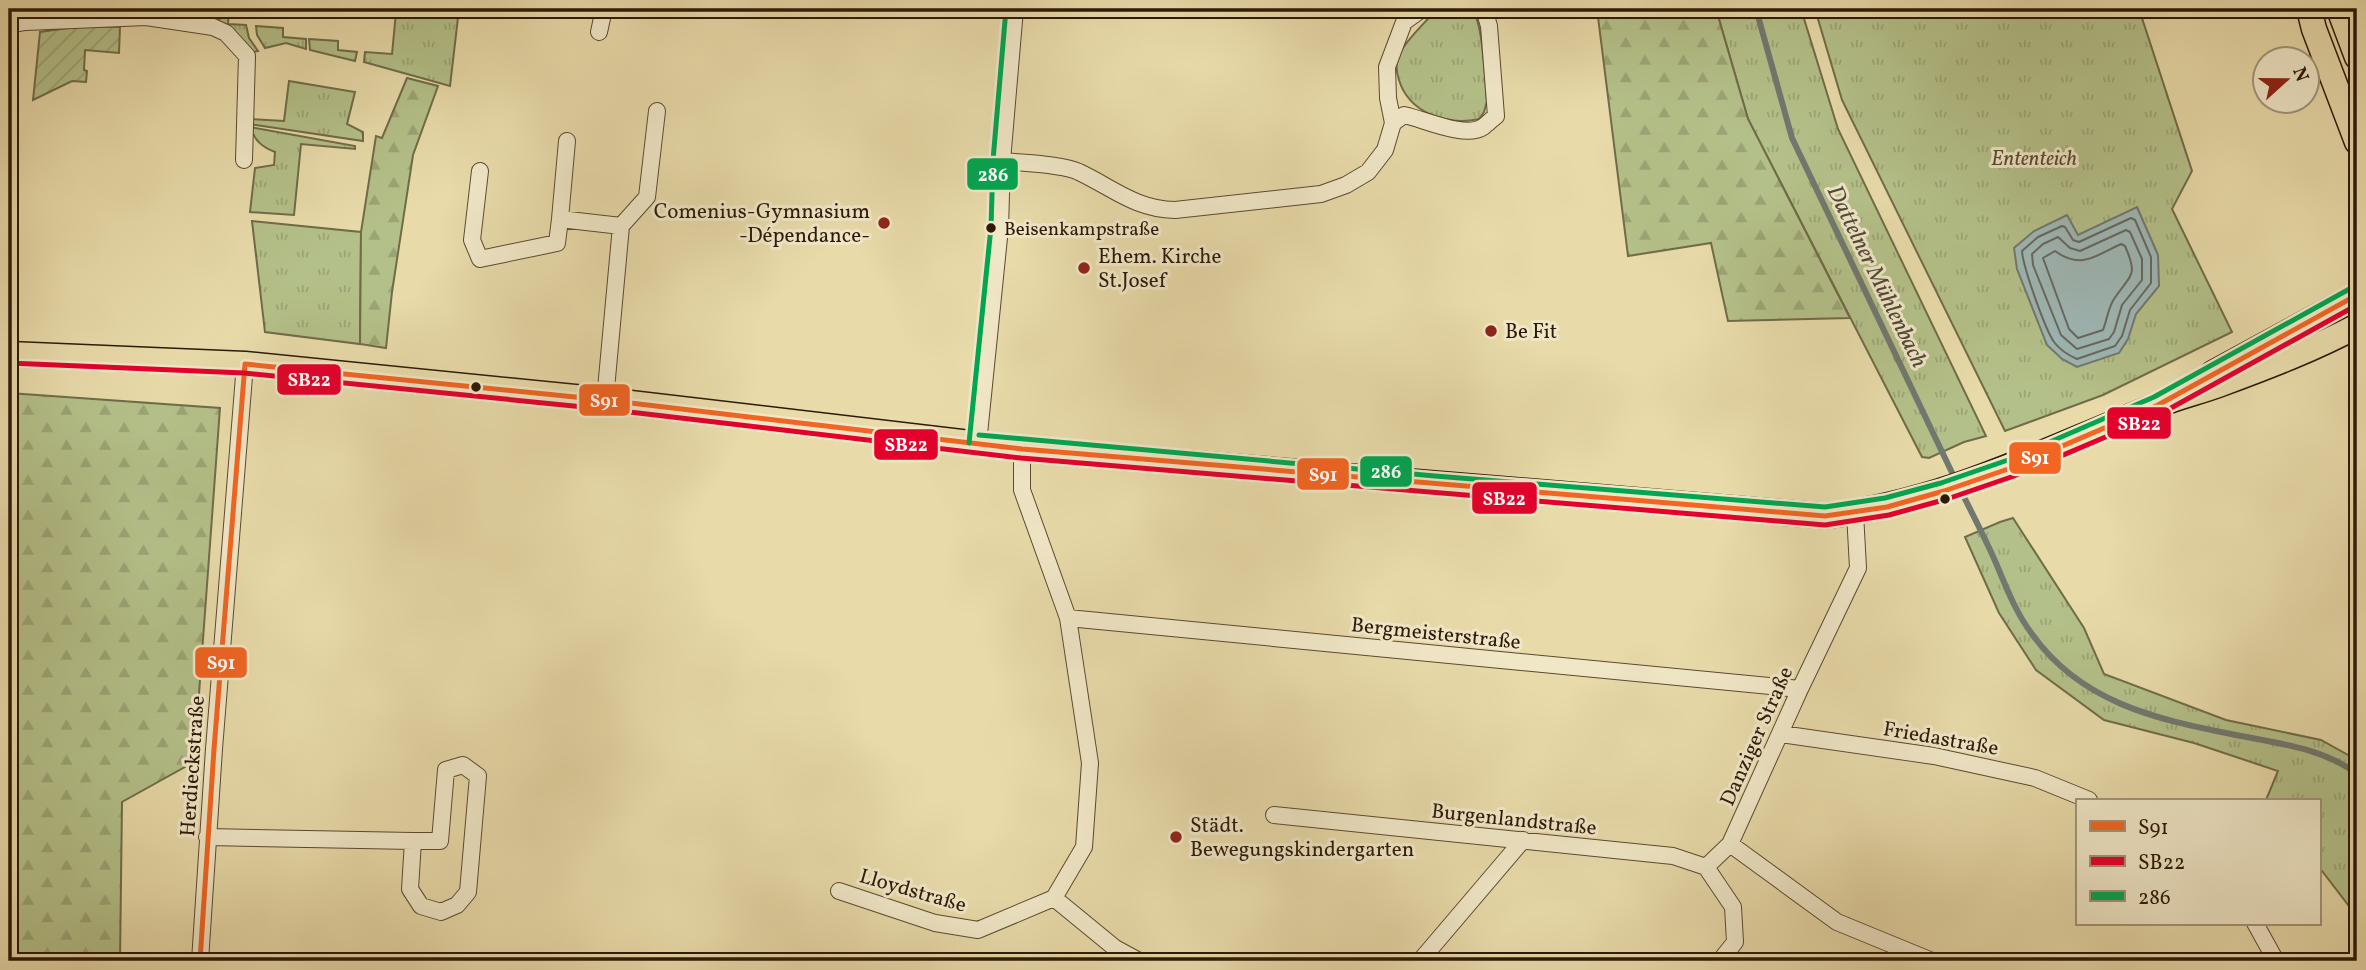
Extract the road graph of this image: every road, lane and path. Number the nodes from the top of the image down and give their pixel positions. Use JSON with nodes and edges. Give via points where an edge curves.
{"nodes":[{"id":1,"x":604,"y":9,"type":"edge"},
{"id":2,"x":1015,"y":9,"type":"edge"},
{"id":3,"x":1422,"y":9,"type":"edge"},
{"id":4,"x":1484,"y":9,"type":"edge"},
{"id":5,"x":2309,"y":9,"type":"edge"},
{"id":6,"x":2339,"y":9,"type":"edge"},
{"id":7,"x":1401,"y":15,"type":"edge"},
{"id":8,"x":20,"y":18,"type":"edge"},
{"id":9,"x":599,"y":32,"type":"dead end"},
{"id":10,"x":2357,"y":57,"type":"edge"},
{"id":11,"x":657,"y":111,"type":"dead end"},
{"id":12,"x":1393,"y":123,"type":"junction"},
{"id":13,"x":567,"y":141,"type":"dead end"},
{"id":14,"x":2357,"y":142,"type":"edge"},
{"id":15,"x":244,"y":160,"type":"dead end"},
{"id":16,"x":1002,"y":161,"type":"junction"},
{"id":17,"x":480,"y":171,"type":"dead end"},
{"id":18,"x":560,"y":219,"type":"junction"},
{"id":19,"x":621,"y":226,"type":"junction"},
{"id":20,"x":2357,"y":295,"type":"edge"},
{"id":21,"x":2357,"y":326,"type":"edge"},
{"id":22,"x":2357,"y":338,"type":"edge"},
{"id":23,"x":2332,"y":340,"type":"junction"},
{"id":24,"x":9,"y":354,"type":"edge"},
{"id":25,"x":245,"y":365,"type":"junction"},
{"id":26,"x":605,"y":400,"type":"junction"},
{"id":27,"x":2158,"y":405,"type":"junction"},
{"id":28,"x":978,"y":444,"type":"junction"},
{"id":29,"x":1022,"y":449,"type":"junction"},
{"id":30,"x":1855,"y":513,"type":"junction"},
{"id":31,"x":1068,"y":618,"type":"junction"},
{"id":32,"x":1800,"y":690,"type":"junction"},
{"id":33,"x":1781,"y":734,"type":"junction"},
{"id":34,"x":2087,"y":799,"type":"edge"},
{"id":35,"x":1274,"y":816,"type":"dead end"},
{"id":36,"x":207,"y":837,"type":"junction"},
{"id":37,"x":413,"y":841,"type":"junction"},
{"id":38,"x":1523,"y":841,"type":"junction"},
{"id":39,"x":1730,"y":844,"type":"junction"},
{"id":40,"x":1706,"y":867,"type":"junction"},
{"id":41,"x":839,"y":891,"type":"dead end"},
{"id":42,"x":1054,"y":898,"type":"junction"},
{"id":43,"x":2256,"y":925,"type":"edge"},
{"id":44,"x":200,"y":961,"type":"edge"},
{"id":45,"x":1139,"y":961,"type":"edge"},
{"id":46,"x":1420,"y":961,"type":"edge"},
{"id":47,"x":1720,"y":961,"type":"edge"},
{"id":48,"x":1932,"y":961,"type":"edge"},
{"id":49,"x":2276,"y":961,"type":"edge"}],
"edges":[{"from":1,"to":9,"type":"street"},
{"from":2,"to":16,"type":"street"},
{"from":3,"to":7,"type":"street"},
{"from":4,"to":12,"type":"street","via":[[1496,116],[1481,129],[1460,131],[1404,116]]},
{"from":5,"to":14,"type":"main road"},
{"from":6,"to":10,"type":"main road"},
{"from":7,"to":12,"type":"street","via":[[1387,67]]},
{"from":8,"to":15,"type":"street","via":[[146,17],[226,33],[247,56]]},
{"from":11,"to":19,"type":"street","via":[[648,197]]},
{"from":12,"to":16,"type":"street","via":[[1385,150],[1367,172],[1346,185],[1321,194],[1175,210],[1155,210],[1124,198],[1076,170]]},
{"from":13,"to":18,"type":"street"},
{"from":16,"to":28,"type":"street","via":[[999,241]]},
{"from":17,"to":18,"type":"street","via":[[472,240],[480,258],[557,243]]},
{"from":18,"to":19,"type":"street"},
{"from":19,"to":26,"type":"street"},
{"from":20,"to":27,"type":"main road"},
{"from":21,"to":23,"type":"main road"},
{"from":22,"to":23,"type":"main road"},
{"from":23,"to":27,"type":"main road"},
{"from":24,"to":25,"type":"main road"},
{"from":25,"to":26,"type":"main road"},
{"from":25,"to":36,"type":"street","name":"Herdieckstraße"},
{"from":26,"to":28,"type":"main road"},
{"from":27,"to":30,"type":"main road","via":[[2011,468],[1944,491]]},
{"from":28,"to":29,"type":"main road"},
{"from":29,"to":30,"type":"main road","via":[[1825,516]]},
{"from":29,"to":31,"type":"street","via":[[1022,490]]},
{"from":30,"to":32,"type":"street","name":"Danziger Straße","via":[[1858,568]]},
{"from":31,"to":32,"type":"street","name":"Bergmeisterstraße"},
{"from":31,"to":42,"type":"street","via":[[1090,762],[1084,847]]},
{"from":32,"to":33,"type":"street","name":"Danziger Straße"},
{"from":33,"to":34,"type":"street","name":"Friedastraße","via":[[1959,761],[2035,778]]},
{"from":33,"to":39,"type":"street","name":"Danziger Straße"},
{"from":35,"to":38,"type":"street","name":"Burgenlandstraße"},
{"from":36,"to":37,"type":"street"},
{"from":36,"to":44,"type":"street","name":"Herdieckstraße"},
{"from":37,"to":37,"type":"street","via":[[440,841],[446,770],[463,765],[478,776],[468,892],[457,905],[441,912],[421,906],[410,889]]},
{"from":38,"to":40,"type":"street","name":"Burgenlandstraße","via":[[1673,856]]},
{"from":38,"to":46,"type":"street"},
{"from":39,"to":40,"type":"street","name":"Danziger Straße"},
{"from":39,"to":48,"type":"street","via":[[1837,922]]},
{"from":40,"to":47,"type":"street","via":[[1733,907],[1735,942]]},
{"from":41,"to":42,"type":"street","name":"Lloydstraße","via":[[935,923],[978,930]]},
{"from":42,"to":45,"type":"street","via":[[1115,948]]},
{"from":43,"to":49,"type":"street"}]}
